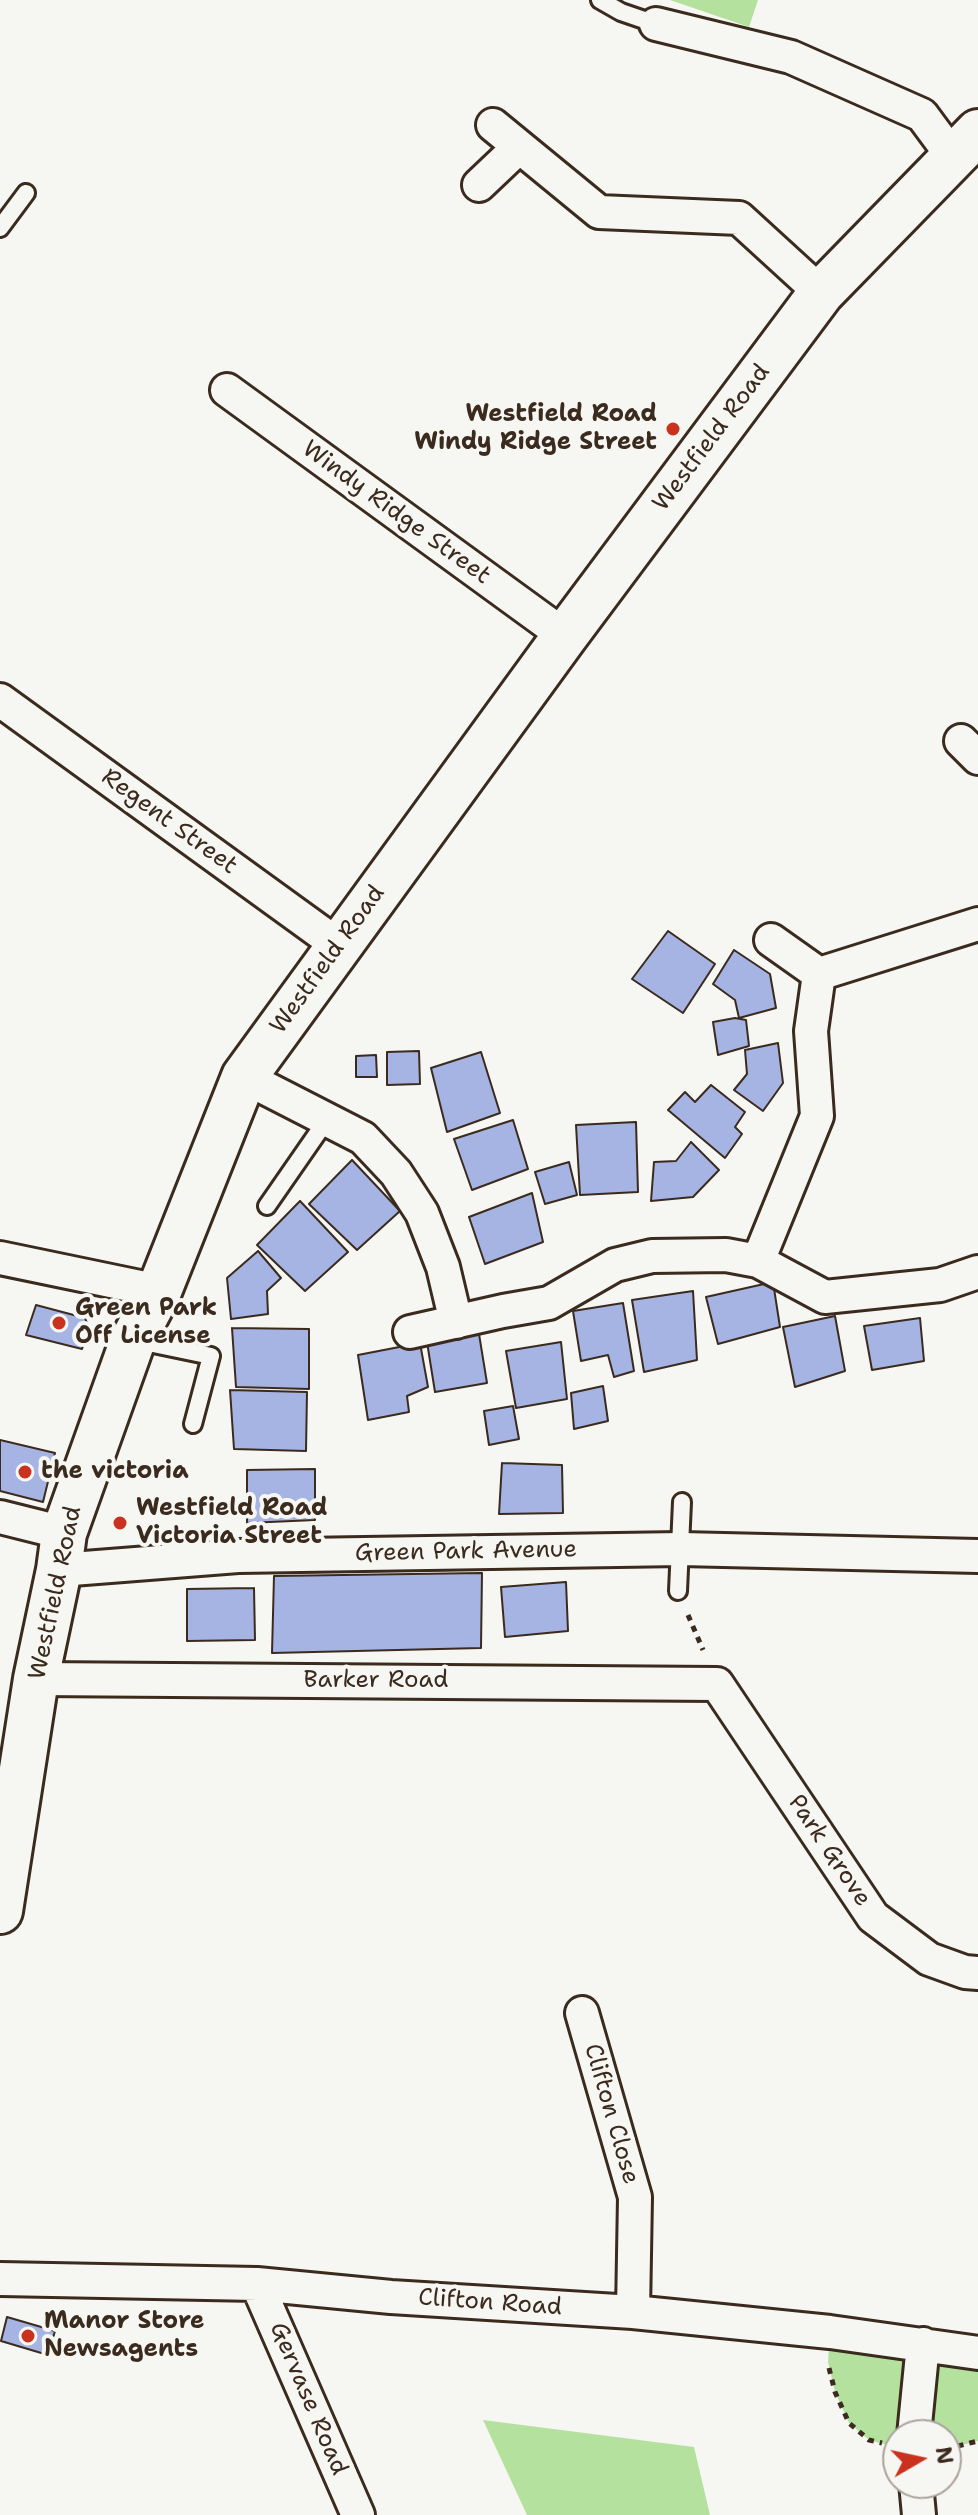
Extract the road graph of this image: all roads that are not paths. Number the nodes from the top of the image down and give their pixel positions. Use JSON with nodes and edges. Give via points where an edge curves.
{"nodes":[{"id":1,"x":600,"y":0,"type":"edge"},
{"id":2,"x":656,"y":24,"type":"joint"},
{"id":3,"x":493,"y":125,"type":"dead end"},
{"id":4,"x":966,"y":144,"type":"edge"},
{"id":5,"x":518,"y":148,"type":"junction"},
{"id":6,"x":479,"y":185,"type":"dead end"},
{"id":7,"x":26,"y":193,"type":"dead end"},
{"id":8,"x":0,"y":228,"type":"edge"},
{"id":9,"x":821,"y":293,"type":"junction"},
{"id":10,"x":227,"y":390,"type":"dead end"},
{"id":11,"x":565,"y":636,"type":"junction"},
{"id":12,"x":0,"y":700,"type":"edge"},
{"id":13,"x":978,"y":924,"type":"edge"},
{"id":14,"x":771,"y":940,"type":"dead end"},
{"id":15,"x":338,"y":945,"type":"junction"},
{"id":16,"x":819,"y":974,"type":"junction"},
{"id":17,"x":244,"y":1077,"type":"junction"},
{"id":18,"x":328,"y":1118,"type":"junction"},
{"id":19,"x":267,"y":1206,"type":"dead end"},
{"id":20,"x":0,"y":1258,"type":"edge"},
{"id":21,"x":758,"y":1261,"type":"junction"},
{"id":22,"x":978,"y":1272,"type":"edge"},
{"id":23,"x":159,"y":1291,"type":"junction"},
{"id":24,"x":456,"y":1322,"type":"junction"},
{"id":25,"x":410,"y":1332,"type":"dead end"},
{"id":26,"x":133,"y":1340,"type":"junction"},
{"id":27,"x":193,"y":1424,"type":"dead end"},
{"id":28,"x":682,"y":1502,"type":"dead end"},
{"id":29,"x":0,"y":1517,"type":"edge"},
{"id":30,"x":681,"y":1549,"type":"junction"},
{"id":31,"x":62,"y":1552,"type":"junction"},
{"id":32,"x":978,"y":1556,"type":"edge"},
{"id":33,"x":678,"y":1591,"type":"road end"},
{"id":34,"x":36,"y":1679,"type":"junction"},
{"id":35,"x":717,"y":1684,"type":"joint"},
{"id":36,"x":0,"y":1911,"type":"edge"},
{"id":37,"x":978,"y":1973,"type":"edge"},
{"id":38,"x":582,"y":2013,"type":"dead end"},
{"id":39,"x":0,"y":2279,"type":"edge"},
{"id":40,"x":257,"y":2284,"type":"junction"},
{"id":41,"x":633,"y":2312,"type":"junction"},
{"id":42,"x":923,"y":2344,"type":"junction"},
{"id":43,"x":978,"y":2353,"type":"edge"},
{"id":44,"x":916,"y":2419,"type":"edge"},
{"id":45,"x":358,"y":2515,"type":"edge"}],
"edges":[{"from":1,"to":2,"type":"lane"},
{"from":2,"to":4,"type":"street","name":"Westfield Road","via":[[791,57],[922,115]]},
{"from":3,"to":5,"type":"street"},
{"from":4,"to":9,"type":"main road","name":"Westfield Road"},
{"from":5,"to":6,"type":"street"},
{"from":5,"to":9,"type":"street","via":[[599,212],[739,218]]},
{"from":7,"to":8,"type":"lane"},
{"from":9,"to":11,"type":"main road","name":"Westfield Road"},
{"from":10,"to":11,"type":"street","name":"Windy Ridge Street"},
{"from":11,"to":15,"type":"main road","name":"Westfield Road"},
{"from":12,"to":15,"type":"street","name":"Regent Street"},
{"from":13,"to":16,"type":"street"},
{"from":14,"to":16,"type":"street"},
{"from":15,"to":17,"type":"main road","name":"Westfield Road"},
{"from":16,"to":21,"type":"street","via":[[811,1031],[817,1116]]},
{"from":17,"to":18,"type":"street"},
{"from":17,"to":23,"type":"main road","name":"Westfield Road"},
{"from":18,"to":19,"type":"lane"},
{"from":18,"to":24,"type":"street","via":[[363,1138],[396,1173],[422,1213]]},
{"from":20,"to":23,"type":"street"},
{"from":21,"to":22,"type":"street","via":[[825,1297],[940,1285]]},
{"from":21,"to":24,"type":"street","via":[[726,1255],[652,1256],[615,1265],[549,1303]]},
{"from":23,"to":26,"type":"main road","name":"Westfield Road"},
{"from":24,"to":25,"type":"street"},
{"from":26,"to":27,"type":"lane","via":[[211,1356]]},
{"from":26,"to":31,"type":"main road","name":"Westfield Road"},
{"from":28,"to":30,"type":"lane"},
{"from":29,"to":31,"type":"street","name":"Green Park Avenue"},
{"from":30,"to":31,"type":"street","name":"Green Park Avenue","via":[[238,1556]]},
{"from":30,"to":32,"type":"street","name":"Green Park Avenue"},
{"from":30,"to":33,"type":"lane"},
{"from":31,"to":34,"type":"main road","name":"Westfield Road"},
{"from":34,"to":35,"type":"street","name":"Barker Road"},
{"from":34,"to":36,"type":"main road","name":"Westfield Road"},
{"from":35,"to":37,"type":"street","name":"Park Grove","via":[[873,1917],[929,1959]]},
{"from":38,"to":41,"type":"street","name":"Clifton Close","via":[[635,2197]]},
{"from":39,"to":40,"type":"street","name":"Clifton Road"},
{"from":40,"to":41,"type":"street","name":"Clifton Road"},
{"from":40,"to":45,"type":"street","name":"Gervase Road"},
{"from":41,"to":42,"type":"street","name":"Clifton Road"},
{"from":42,"to":43,"type":"street","name":"Clifton Road"},
{"from":42,"to":44,"type":"street"}]}
